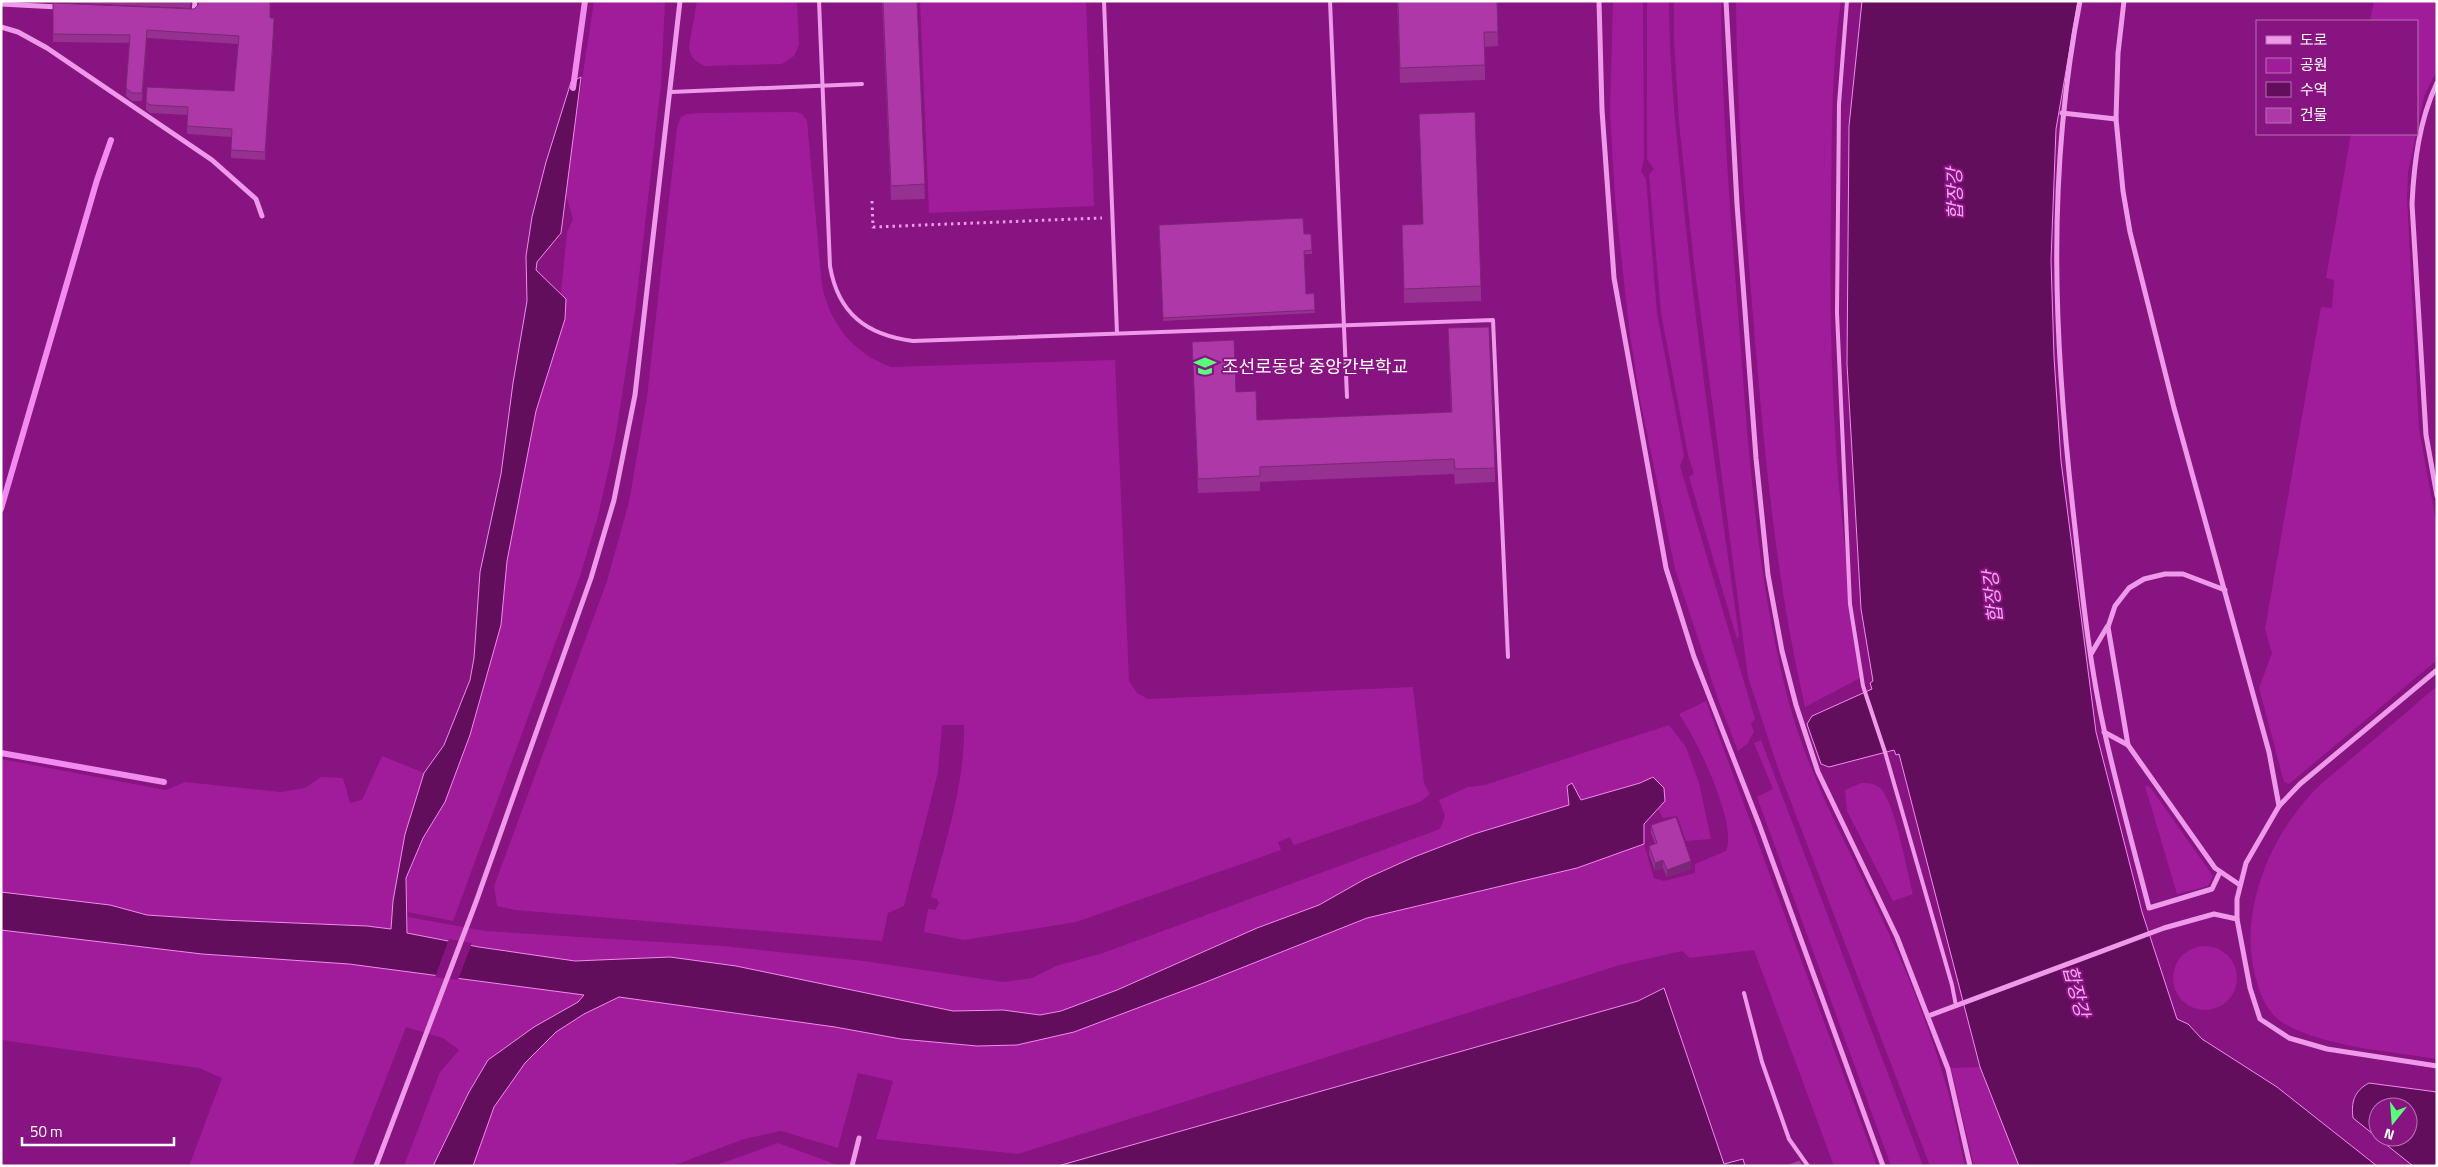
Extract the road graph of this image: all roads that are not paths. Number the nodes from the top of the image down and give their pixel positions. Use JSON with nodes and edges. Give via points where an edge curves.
{"nodes":[{"id":1,"x":195,"y":1,"type":"edge"},
{"id":2,"x":680,"y":1,"type":"edge"},
{"id":3,"x":819,"y":1,"type":"edge"},
{"id":4,"x":1104,"y":1,"type":"edge"},
{"id":5,"x":1330,"y":1,"type":"edge"},
{"id":6,"x":1599,"y":1,"type":"edge"},
{"id":7,"x":1726,"y":1,"type":"edge"},
{"id":8,"x":1847,"y":1,"type":"edge"},
{"id":9,"x":2080,"y":1,"type":"edge"},
{"id":10,"x":2124,"y":1,"type":"edge"},
{"id":11,"x":1,"y":4,"type":"edge"},
{"id":12,"x":64,"y":7,"type":"edge"},
{"id":13,"x":184,"y":13,"type":"edge"},
{"id":14,"x":1,"y":27,"type":"edge"},
{"id":15,"x":2437,"y":83,"type":"edge"},
{"id":16,"x":862,"y":84,"type":"dead end"},
{"id":17,"x":823,"y":85,"type":"junction"},
{"id":18,"x":671,"y":92,"type":"junction"},
{"id":19,"x":2062,"y":113,"type":"junction"},
{"id":20,"x":2116,"y":119,"type":"junction"},
{"id":21,"x":262,"y":216,"type":"dead end"},
{"id":22,"x":1344,"y":325,"type":"junction"},
{"id":23,"x":1117,"y":333,"type":"junction"},
{"id":24,"x":1347,"y":397,"type":"dead end"},
{"id":25,"x":2437,"y":496,"type":"edge"},
{"id":26,"x":2225,"y":590,"type":"junction"},
{"id":27,"x":2108,"y":627,"type":"junction"},
{"id":28,"x":2091,"y":654,"type":"junction"},
{"id":29,"x":1508,"y":657,"type":"dead end"},
{"id":30,"x":2437,"y":670,"type":"edge"},
{"id":31,"x":2104,"y":732,"type":"junction"},
{"id":32,"x":2128,"y":744,"type":"junction"},
{"id":33,"x":2279,"y":806,"type":"junction"},
{"id":34,"x":2220,"y":872,"type":"junction"},
{"id":35,"x":2240,"y":885,"type":"junction"},
{"id":36,"x":2237,"y":918,"type":"junction"},
{"id":37,"x":1744,"y":993,"type":"dead end"},
{"id":38,"x":1957,"y":1005,"type":"junction"},
{"id":39,"x":1928,"y":1016,"type":"junction"},
{"id":40,"x":2437,"y":1066,"type":"edge"},
{"id":41,"x":859,"y":1138,"type":"dead end"},
{"id":42,"x":376,"y":1166,"type":"edge"},
{"id":43,"x":852,"y":1166,"type":"edge"},
{"id":44,"x":1808,"y":1166,"type":"edge"},
{"id":45,"x":1883,"y":1166,"type":"edge"},
{"id":46,"x":1970,"y":1166,"type":"edge"}],
"edges":[{"from":1,"to":13,"type":"street","via":[[194,13]]},
{"from":2,"to":18,"type":"street"},
{"from":3,"to":17,"type":"lane"},
{"from":4,"to":23,"type":"lane"},
{"from":5,"to":22,"type":"lane"},
{"from":6,"to":45,"type":"street","via":[[1602,110],[1614,278],[1666,568],[1694,657],[1759,824]]},
{"from":7,"to":39,"type":"street","via":[[1756,458],[1768,575],[1782,651],[1818,772],[1897,937]]},
{"from":8,"to":38,"type":"lane","via":[[1839,104],[1837,313],[1850,604],[1863,686]]},
{"from":9,"to":19,"type":"street"},
{"from":10,"to":20,"type":"street"},
{"from":11,"to":12,"type":"street"},
{"from":14,"to":21,"type":"street","via":[[18,32],[47,48],[212,160],[256,199]]},
{"from":15,"to":25,"type":"street","via":[[2431,95],[2414,168],[2412,204],[2426,435]]},
{"from":16,"to":17,"type":"lane"},
{"from":17,"to":18,"type":"lane"},
{"from":17,"to":23,"type":"lane","via":[[830,266],[834,287],[844,305],[860,322],[891,338],[913,341]]},
{"from":18,"to":42,"type":"street","via":[[636,395],[614,500],[591,578],[476,902]]},
{"from":19,"to":20,"type":"street"},
{"from":19,"to":28,"type":"street","via":[[2057,241],[2058,357]]},
{"from":20,"to":26,"type":"street","via":[[2130,232],[2174,408]]},
{"from":22,"to":23,"type":"lane"},
{"from":22,"to":24,"type":"lane"},
{"from":22,"to":29,"type":"lane","via":[[1493,320]]},
{"from":26,"to":27,"type":"street","via":[[2183,574],[2144,579],[2128,588],[2115,606]]},
{"from":26,"to":33,"type":"street","via":[[2269,752]]},
{"from":27,"to":28,"type":"street"},
{"from":27,"to":32,"type":"street"},
{"from":28,"to":31,"type":"street"},
{"from":30,"to":33,"type":"street","via":[[2300,784]]},
{"from":31,"to":32,"type":"street"},
{"from":31,"to":34,"type":"street","via":[[2149,908],[2212,889]]},
{"from":32,"to":34,"type":"street"},
{"from":33,"to":35,"type":"street","via":[[2246,863]]},
{"from":34,"to":35,"type":"street"},
{"from":35,"to":36,"type":"street"},
{"from":36,"to":38,"type":"street","via":[[2214,914],[2164,928]]},
{"from":36,"to":40,"type":"street","via":[[2250,988],[2260,1019],[2289,1038],[2327,1049]]},
{"from":37,"to":44,"type":"lane","via":[[1762,1062],[1789,1139]]},
{"from":38,"to":39,"type":"street"},
{"from":39,"to":46,"type":"street","via":[[1948,1069]]},
{"from":41,"to":43,"type":"street"}]}
